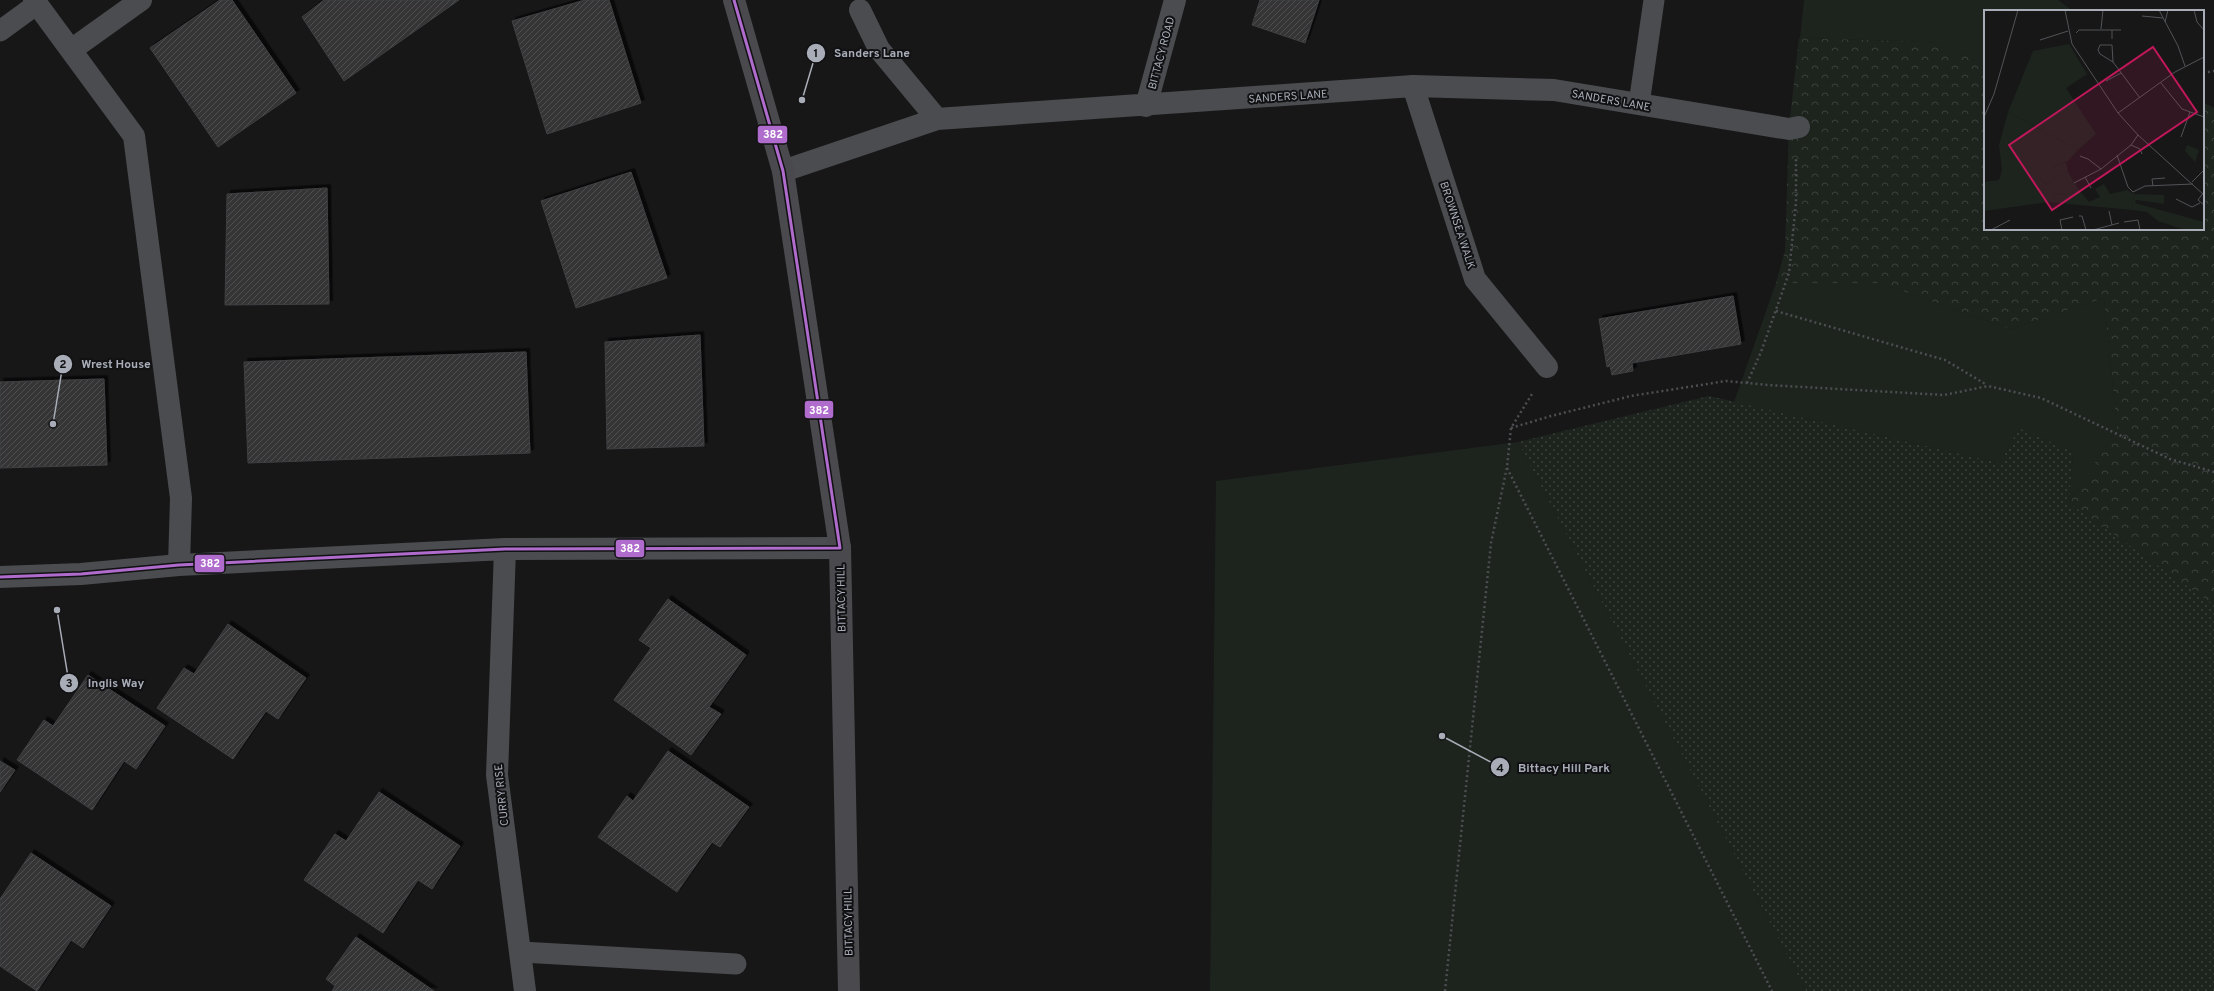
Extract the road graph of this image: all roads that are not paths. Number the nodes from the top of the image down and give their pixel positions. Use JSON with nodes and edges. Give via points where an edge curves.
{"nodes":[{"id":1,"x":141,"y":0,"type":"edge"},
{"id":2,"x":734,"y":0,"type":"edge"},
{"id":3,"x":1175,"y":0,"type":"edge"},
{"id":4,"x":1654,"y":0,"type":"edge"},
{"id":5,"x":35,"y":2,"type":"edge"},
{"id":6,"x":859,"y":5,"type":"edge"},
{"id":7,"x":0,"y":31,"type":"edge"},
{"id":8,"x":71,"y":50,"type":"junction"},
{"id":9,"x":1413,"y":86,"type":"junction"},
{"id":10,"x":1638,"y":104,"type":"junction"},
{"id":11,"x":1146,"y":106,"type":"junction"},
{"id":12,"x":937,"y":119,"type":"junction"},
{"id":13,"x":1798,"y":127,"type":"dead end"},
{"id":14,"x":783,"y":171,"type":"junction"},
{"id":15,"x":1546,"y":367,"type":"road end"},
{"id":16,"x":840,"y":548,"type":"junction"},
{"id":17,"x":505,"y":550,"type":"junction"},
{"id":18,"x":179,"y":564,"type":"junction"},
{"id":19,"x":0,"y":577,"type":"edge"},
{"id":20,"x":521,"y":952,"type":"junction"},
{"id":21,"x":736,"y":964,"type":"dead end"},
{"id":22,"x":525,"y":991,"type":"edge"},
{"id":23,"x":849,"y":991,"type":"edge"}],
"edges":[{"from":1,"to":8,"type":"street"},
{"from":2,"to":14,"type":"main road","name":"BITTACY HILL"},
{"from":3,"to":11,"type":"street","name":"BITTACY ROAD"},
{"from":4,"to":10,"type":"lane"},
{"from":5,"to":7,"type":"lane"},
{"from":5,"to":8,"type":"street"},
{"from":6,"to":12,"type":"street","via":[[879,49]]},
{"from":8,"to":18,"type":"street","via":[[134,136],[181,498]]},
{"from":9,"to":10,"type":"street","name":"SANDERS LANE","via":[[1554,90]]},
{"from":9,"to":11,"type":"street","name":"SANDERS LANE"},
{"from":9,"to":15,"type":"street","name":"BROWNSEA WALK","via":[[1475,278]]},
{"from":10,"to":13,"type":"street","name":"SANDERS LANE","via":[[1789,129]]},
{"from":11,"to":12,"type":"street","name":"SANDERS LANE"},
{"from":12,"to":14,"type":"street","name":"SANDERS LANE"},
{"from":14,"to":16,"type":"main road","name":"BITTACY HILL"},
{"from":16,"to":17,"type":"street"},
{"from":16,"to":23,"type":"main road","name":"BITTACY HILL"},
{"from":17,"to":18,"type":"street"},
{"from":17,"to":20,"type":"street","name":"CURRY RISE","via":[[497,775]]},
{"from":18,"to":19,"type":"street","via":[[81,574]]},
{"from":20,"to":21,"type":"lane"},
{"from":20,"to":22,"type":"street","name":"CURRY RISE"}]}
